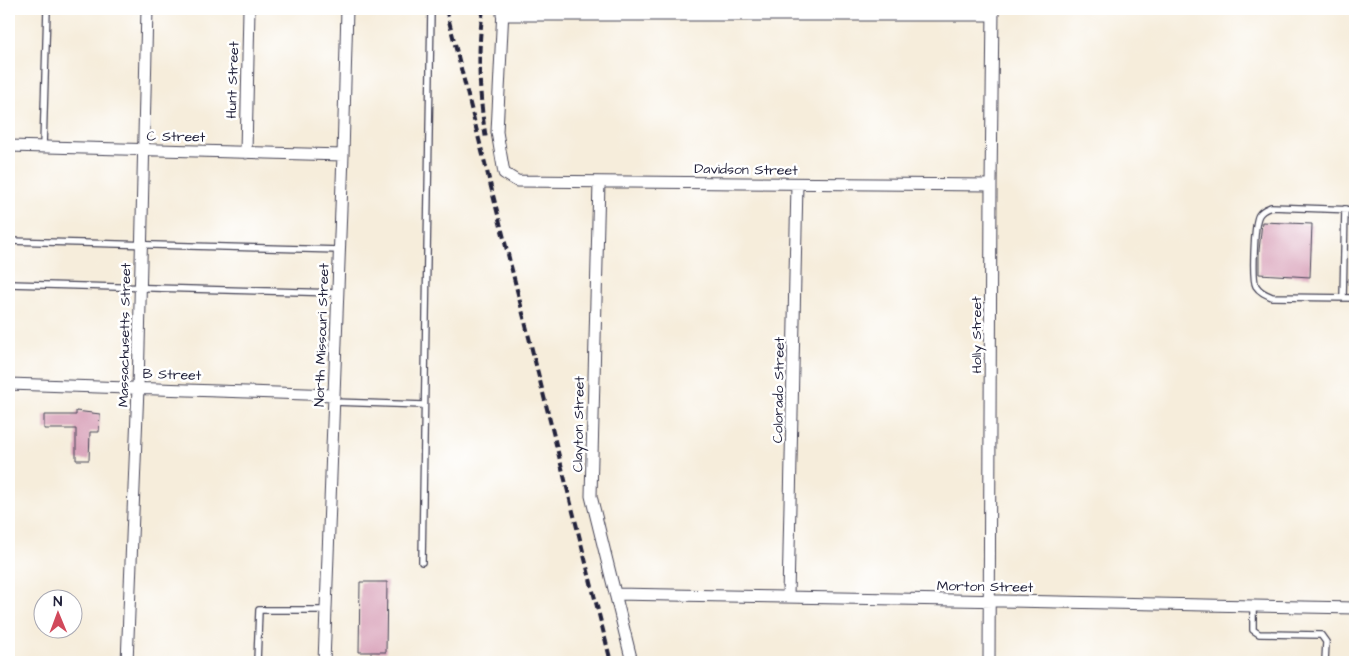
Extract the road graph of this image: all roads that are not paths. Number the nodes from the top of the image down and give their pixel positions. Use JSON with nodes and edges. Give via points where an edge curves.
{"nodes":[{"id":1,"x":47,"y":9,"type":"edge"},
{"id":2,"x":147,"y":9,"type":"edge"},
{"id":3,"x":249,"y":9,"type":"edge"},
{"id":4,"x":347,"y":9,"type":"edge"},
{"id":5,"x":431,"y":9,"type":"edge"},
{"id":6,"x":503,"y":12,"type":"edge"},
{"id":7,"x":993,"y":12,"type":"edge"},
{"id":8,"x":9,"y":146,"type":"edge"},
{"id":9,"x":43,"y":147,"type":"junction"},
{"id":10,"x":143,"y":150,"type":"junction"},
{"id":11,"x":246,"y":152,"type":"junction"},
{"id":12,"x":343,"y":155,"type":"junction"},
{"id":13,"x":599,"y":182,"type":"junction"},
{"id":14,"x":797,"y":184,"type":"junction"},
{"id":15,"x":991,"y":185,"type":"junction"},
{"id":16,"x":1345,"y":209,"type":"junction"},
{"id":17,"x":1355,"y":210,"type":"edge"},
{"id":18,"x":9,"y":241,"type":"edge"},
{"id":19,"x":141,"y":244,"type":"junction"},
{"id":20,"x":340,"y":250,"type":"junction"},
{"id":21,"x":9,"y":284,"type":"edge"},
{"id":22,"x":140,"y":288,"type":"junction"},
{"id":23,"x":338,"y":293,"type":"junction"},
{"id":24,"x":1343,"y":298,"type":"junction"},
{"id":25,"x":1355,"y":298,"type":"edge"},
{"id":26,"x":9,"y":384,"type":"edge"},
{"id":27,"x":138,"y":388,"type":"junction"},
{"id":28,"x":334,"y":398,"type":"junction"},
{"id":29,"x":424,"y":406,"type":"junction"},
{"id":30,"x":422,"y":562,"type":"dead end"},
{"id":31,"x":615,"y":594,"type":"junction"},
{"id":32,"x":788,"y":596,"type":"junction"},
{"id":33,"x":991,"y":602,"type":"junction"},
{"id":34,"x":1253,"y":606,"type":"junction"},
{"id":35,"x":1355,"y":608,"type":"edge"},
{"id":36,"x":326,"y":610,"type":"junction"},
{"id":37,"x":127,"y":662,"type":"edge"},
{"id":38,"x":257,"y":662,"type":"edge"},
{"id":39,"x":324,"y":662,"type":"edge"},
{"id":40,"x":632,"y":662,"type":"edge"},
{"id":41,"x":989,"y":662,"type":"edge"},
{"id":42,"x":1325,"y":662,"type":"edge"}],
"edges":[{"from":1,"to":9,"type":"lane"},
{"from":2,"to":10,"type":"street","name":"Massachusetts Street"},
{"from":3,"to":11,"type":"street","name":"Hunt Street"},
{"from":4,"to":12,"type":"street","name":"North Missouri Street"},
{"from":5,"to":29,"type":"lane"},
{"from":6,"to":7,"type":"street"},
{"from":6,"to":13,"type":"street","name":"Davidson Street","via":[[497,132],[504,173],[517,181]]},
{"from":7,"to":15,"type":"street","name":"Holly Street"},
{"from":8,"to":9,"type":"street","name":"C Street"},
{"from":9,"to":10,"type":"street","name":"C Street"},
{"from":10,"to":11,"type":"street","name":"C Street"},
{"from":10,"to":19,"type":"street","name":"Massachusetts Street"},
{"from":11,"to":12,"type":"street","name":"C Street"},
{"from":12,"to":20,"type":"street","name":"North Missouri Street"},
{"from":13,"to":14,"type":"street","name":"Davidson Street"},
{"from":13,"to":31,"type":"street","name":"Clayton Street","via":[[591,496]]},
{"from":14,"to":15,"type":"street","name":"Davidson Street"},
{"from":14,"to":32,"type":"street","name":"Colorado Street"},
{"from":15,"to":33,"type":"street","name":"Holly Street"},
{"from":16,"to":17,"type":"lane"},
{"from":16,"to":24,"type":"lane"},
{"from":16,"to":24,"type":"lane","via":[[1271,207],[1263,210],[1254,227],[1255,284],[1262,293],[1272,297]]},
{"from":18,"to":19,"type":"lane"},
{"from":19,"to":20,"type":"lane"},
{"from":19,"to":22,"type":"street","name":"Massachusetts Street"},
{"from":20,"to":23,"type":"street","name":"North Missouri Street"},
{"from":21,"to":22,"type":"lane"},
{"from":22,"to":23,"type":"lane"},
{"from":22,"to":27,"type":"street","name":"Massachusetts Street"},
{"from":23,"to":28,"type":"street","name":"North Missouri Street"},
{"from":24,"to":25,"type":"lane"},
{"from":26,"to":27,"type":"street","name":"B Street"},
{"from":27,"to":28,"type":"street","name":"B Street"},
{"from":27,"to":37,"type":"street","name":"Massachusetts Street"},
{"from":28,"to":29,"type":"lane"},
{"from":28,"to":36,"type":"street","name":"North Missouri Street"},
{"from":29,"to":30,"type":"lane"},
{"from":31,"to":32,"type":"street","name":"Morton Street"},
{"from":31,"to":40,"type":"street","name":"Clayton Street"},
{"from":32,"to":33,"type":"street","name":"Morton Street"},
{"from":33,"to":34,"type":"street","name":"Morton Street"},
{"from":33,"to":41,"type":"street","name":"Holly Street"},
{"from":34,"to":35,"type":"street","name":"Morton Street"},
{"from":34,"to":42,"type":"lane","via":[[1253,630],[1259,634],[1321,636],[1326,642]]},
{"from":36,"to":38,"type":"lane","via":[[259,610]]},
{"from":36,"to":39,"type":"street","name":"North Missouri Street"}]}
